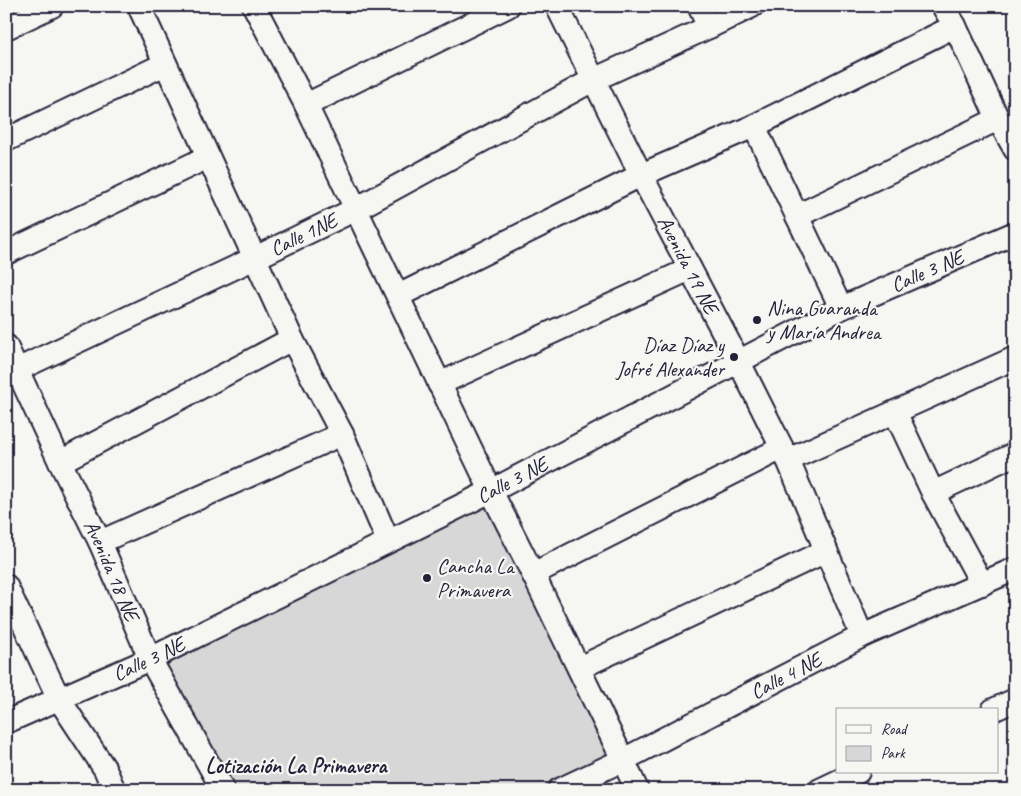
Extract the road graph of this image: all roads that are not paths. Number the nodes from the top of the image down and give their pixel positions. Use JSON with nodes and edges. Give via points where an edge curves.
{"nodes":[{"id":1,"x":52,"y":6,"type":"edge"},
{"id":2,"x":139,"y":6,"type":"edge"},
{"id":3,"x":508,"y":6,"type":"edge"},
{"id":4,"x":557,"y":6,"type":"edge"},
{"id":5,"x":699,"y":6,"type":"edge"},
{"id":6,"x":752,"y":6,"type":"edge"},
{"id":7,"x":943,"y":6,"type":"edge"},
{"id":8,"x":259,"y":8,"type":"edge"},
{"id":9,"x":954,"y":26,"type":"junction"},
{"id":10,"x":709,"y":27,"type":"junction"},
{"id":11,"x":6,"y":28,"type":"edge"},
{"id":12,"x":165,"y":64,"type":"junction"},
{"id":13,"x":593,"y":80,"type":"junction"},
{"id":14,"x":306,"y":105,"type":"junction"},
{"id":15,"x":998,"y":119,"type":"junction"},
{"id":16,"x":754,"y":126,"type":"junction"},
{"id":17,"x":6,"y":140,"type":"edge"},
{"id":18,"x":1015,"y":149,"type":"edge"},
{"id":19,"x":208,"y":157,"type":"junction"},
{"id":20,"x":641,"y":175,"type":"junction"},
{"id":21,"x":356,"y":209,"type":"junction"},
{"id":22,"x":797,"y":216,"type":"junction"},
{"id":23,"x":1015,"y":233,"type":"edge"},
{"id":24,"x":6,"y":253,"type":"edge"},
{"id":25,"x":255,"y":258,"type":"junction"},
{"id":26,"x":690,"y":269,"type":"junction"},
{"id":27,"x":398,"y":296,"type":"junction"},
{"id":28,"x":841,"y":308,"type":"junction"},
{"id":29,"x":292,"y":339,"type":"junction"},
{"id":30,"x":6,"y":346,"type":"edge"},
{"id":31,"x":1015,"y":358,"type":"edge"},
{"id":32,"x":739,"y":362,"type":"junction"},
{"id":33,"x":12,"y":372,"type":"edge"},
{"id":34,"x":440,"y":384,"type":"junction"},
{"id":35,"x":895,"y":412,"type":"junction"},
{"id":36,"x":342,"y":434,"type":"junction"},
{"id":37,"x":785,"y":454,"type":"junction"},
{"id":38,"x":1015,"y":454,"type":"edge"},
{"id":39,"x":60,"y":462,"type":"junction"},
{"id":40,"x":491,"y":491,"type":"junction"},
{"id":41,"x":933,"y":493,"type":"junction"},
{"id":42,"x":388,"y":541,"type":"junction"},
{"id":43,"x":100,"y":542,"type":"junction"},
{"id":44,"x":826,"y":551,"type":"junction"},
{"id":45,"x":1015,"y":569,"type":"edge"},
{"id":46,"x":533,"y":574,"type":"junction"},
{"id":47,"x":982,"y":584,"type":"junction"},
{"id":48,"x":8,"y":596,"type":"edge"},
{"id":49,"x":862,"y":636,"type":"junction"},
{"id":50,"x":150,"y":659,"type":"junction"},
{"id":51,"x":579,"y":668,"type":"junction"},
{"id":52,"x":58,"y":699,"type":"junction"},
{"id":53,"x":1015,"y":700,"type":"edge"},
{"id":54,"x":997,"y":708,"type":"edge"},
{"id":55,"x":6,"y":722,"type":"edge"},
{"id":56,"x":623,"y":760,"type":"junction"},
{"id":57,"x":854,"y":774,"type":"edge"},
{"id":58,"x":113,"y":789,"type":"edge"},
{"id":59,"x":223,"y":790,"type":"edge"},
{"id":60,"x":559,"y":790,"type":"edge"},
{"id":61,"x":637,"y":790,"type":"edge"},
{"id":62,"x":820,"y":790,"type":"edge"}],
"edges":[{"from":1,"to":11,"type":"street"},
{"from":2,"to":12,"type":"street"},
{"from":3,"to":14,"type":"street"},
{"from":4,"to":13,"type":"street","name":"Avenida 19 NE"},
{"from":5,"to":10,"type":"street"},
{"from":6,"to":10,"type":"street","name":"Calle 1NE"},
{"from":7,"to":9,"type":"street"},
{"from":8,"to":14,"type":"street"},
{"from":9,"to":15,"type":"street"},
{"from":9,"to":16,"type":"street"},
{"from":10,"to":13,"type":"street","name":"Calle 1NE"},
{"from":12,"to":17,"type":"street"},
{"from":12,"to":19,"type":"street"},
{"from":13,"to":20,"type":"street","name":"Avenida 19 NE"},
{"from":13,"to":21,"type":"street","name":"Calle 1NE"},
{"from":14,"to":21,"type":"street"},
{"from":15,"to":18,"type":"street"},
{"from":15,"to":22,"type":"street"},
{"from":16,"to":20,"type":"street"},
{"from":16,"to":22,"type":"street"},
{"from":19,"to":24,"type":"street"},
{"from":19,"to":25,"type":"street"},
{"from":20,"to":26,"type":"street","name":"Avenida 19 NE"},
{"from":20,"to":27,"type":"street"},
{"from":21,"to":25,"type":"street","name":"Calle 1NE"},
{"from":21,"to":27,"type":"street"},
{"from":22,"to":28,"type":"street"},
{"from":23,"to":28,"type":"street","name":"Calle 3 NE"},
{"from":25,"to":29,"type":"street"},
{"from":25,"to":33,"type":"street","name":"Calle 1NE"},
{"from":26,"to":32,"type":"street","name":"Avenida 19 NE"},
{"from":26,"to":34,"type":"street"},
{"from":27,"to":34,"type":"street"},
{"from":28,"to":32,"type":"street","name":"Calle 3 NE"},
{"from":29,"to":36,"type":"street"},
{"from":29,"to":39,"type":"street"},
{"from":30,"to":33,"type":"street","name":"Avenida 18 NE"},
{"from":31,"to":35,"type":"street"},
{"from":32,"to":37,"type":"street","name":"Avenida 19 NE"},
{"from":32,"to":40,"type":"street","name":"Calle 3 NE"},
{"from":33,"to":39,"type":"street","name":"Avenida 18 NE"},
{"from":34,"to":40,"type":"street"},
{"from":35,"to":37,"type":"street"},
{"from":35,"to":41,"type":"street"},
{"from":36,"to":42,"type":"street"},
{"from":36,"to":43,"type":"street"},
{"from":37,"to":44,"type":"street","name":"Avenida 19 NE"},
{"from":37,"to":46,"type":"street"},
{"from":38,"to":41,"type":"street"},
{"from":39,"to":43,"type":"street","name":"Avenida 18 NE"},
{"from":40,"to":42,"type":"street","name":"Calle 3 NE"},
{"from":40,"to":46,"type":"street"},
{"from":41,"to":47,"type":"street"},
{"from":42,"to":50,"type":"street","name":"Calle 3 NE"},
{"from":43,"to":50,"type":"street","name":"Avenida 18 NE"},
{"from":44,"to":49,"type":"street","name":"Avenida 19 NE"},
{"from":44,"to":51,"type":"street"},
{"from":45,"to":47,"type":"street","name":"Calle 4 NE"},
{"from":46,"to":51,"type":"street"},
{"from":47,"to":49,"type":"street","name":"Calle 4 NE"},
{"from":48,"to":52,"type":"street"},
{"from":49,"to":56,"type":"street","name":"Calle 4 NE"},
{"from":50,"to":52,"type":"street","name":"Calle 3 NE"},
{"from":50,"to":59,"type":"street","name":"Avenida 18 NE"},
{"from":51,"to":56,"type":"street"},
{"from":52,"to":55,"type":"street","name":"Calle 3 NE"},
{"from":52,"to":58,"type":"street","via":[[105,768]]},
{"from":53,"to":54,"type":"street"},
{"from":56,"to":60,"type":"street","name":"Calle 4 NE"},
{"from":56,"to":61,"type":"street"},
{"from":57,"to":62,"type":"street"}]}
